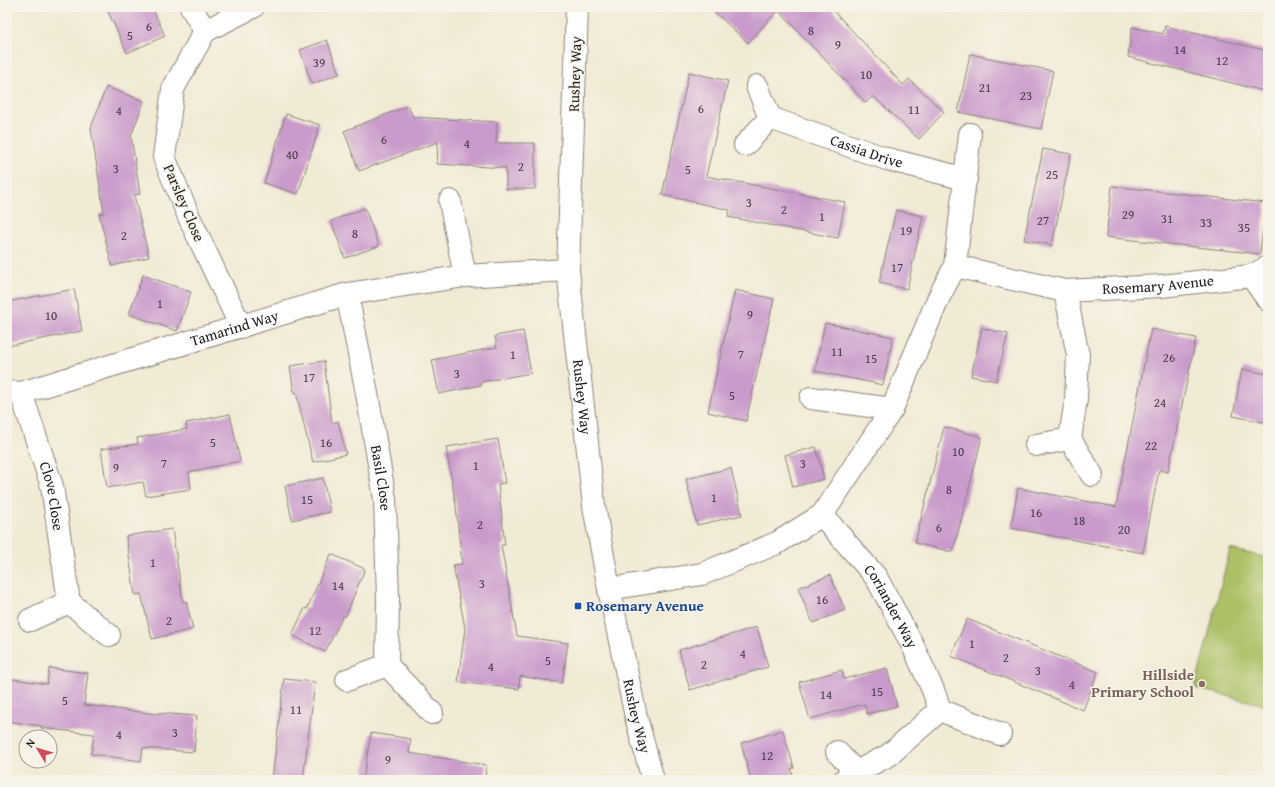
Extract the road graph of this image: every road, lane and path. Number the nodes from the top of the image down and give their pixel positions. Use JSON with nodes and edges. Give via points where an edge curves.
{"nodes":[{"id":1,"x":191,"y":7,"type":"edge"},
{"id":2,"x":253,"y":7,"type":"edge"},
{"id":3,"x":577,"y":7,"type":"edge"},
{"id":4,"x":205,"y":31,"type":"junction"},
{"id":5,"x":757,"y":86,"type":"dead end"},
{"id":6,"x":770,"y":118,"type":"junction"},
{"id":7,"x":970,"y":134,"type":"dead end"},
{"id":8,"x":745,"y":145,"type":"dead end"},
{"id":9,"x":966,"y":179,"type":"junction"},
{"id":10,"x":450,"y":201,"type":"dead end"},
{"id":11,"x":955,"y":266,"type":"junction"},
{"id":12,"x":568,"y":270,"type":"junction"},
{"id":13,"x":1260,"y":271,"type":"edge"},
{"id":14,"x":465,"y":276,"type":"junction"},
{"id":15,"x":1065,"y":291,"type":"junction"},
{"id":16,"x":347,"y":294,"type":"junction"},
{"id":17,"x":1268,"y":300,"type":"edge"},
{"id":18,"x":241,"y":327,"type":"junction"},
{"id":19,"x":14,"y":393,"type":"edge"},
{"id":20,"x":811,"y":398,"type":"dead end"},
{"id":21,"x":892,"y":409,"type":"junction"},
{"id":22,"x":1070,"y":439,"type":"junction"},
{"id":23,"x":1036,"y":445,"type":"dead end"},
{"id":24,"x":1092,"y":475,"type":"dead end"},
{"id":25,"x":822,"y":515,"type":"junction"},
{"id":26,"x":609,"y":589,"type":"junction"},
{"id":27,"x":69,"y":602,"type":"junction"},
{"id":28,"x":30,"y":620,"type":"dead end"},
{"id":29,"x":109,"y":635,"type":"dead end"},
{"id":30,"x":387,"y":665,"type":"junction"},
{"id":31,"x":347,"y":680,"type":"dead end"},
{"id":32,"x":940,"y":710,"type":"junction"},
{"id":33,"x":432,"y":713,"type":"dead end"},
{"id":34,"x":1000,"y":734,"type":"dead end"},
{"id":35,"x":837,"y":752,"type":"dead end"},
{"id":36,"x":850,"y":776,"type":"edge"},
{"id":37,"x":653,"y":780,"type":"edge"}],
"edges":[{"from":1,"to":4,"type":"street"},
{"from":2,"to":4,"type":"street"},
{"from":3,"to":12,"type":"street","name":"Rushey Way"},
{"from":4,"to":18,"type":"street","name":"Parsley Close","via":[[173,89],[164,157]]},
{"from":5,"to":6,"type":"street"},
{"from":6,"to":8,"type":"street"},
{"from":6,"to":9,"type":"street","name":"Cassia Drive","via":[[887,159]]},
{"from":7,"to":9,"type":"street"},
{"from":9,"to":11,"type":"street"},
{"from":10,"to":14,"type":"street"},
{"from":11,"to":15,"type":"street","name":"Rosemary Avenue"},
{"from":11,"to":21,"type":"street","via":[[938,299]]},
{"from":12,"to":14,"type":"street","name":"Tamarind Way"},
{"from":12,"to":26,"type":"street","name":"Rushey Way","via":[[594,506]]},
{"from":13,"to":15,"type":"street","name":"Rosemary Avenue","via":[[1161,286]]},
{"from":13,"to":17,"type":"street","name":"Rosemary Avenue"},
{"from":14,"to":16,"type":"street","name":"Tamarind Way"},
{"from":15,"to":22,"type":"street","via":[[1078,355],[1076,399]]},
{"from":16,"to":18,"type":"street","name":"Tamarind Way"},
{"from":16,"to":30,"type":"street","name":"Basil Close","via":[[385,499]]},
{"from":18,"to":19,"type":"street","name":"Tamarind Way"},
{"from":19,"to":27,"type":"street","name":"Clove Close","via":[[52,486]]},
{"from":20,"to":21,"type":"street"},
{"from":21,"to":25,"type":"street"},
{"from":22,"to":23,"type":"street"},
{"from":22,"to":24,"type":"street"},
{"from":25,"to":26,"type":"street","via":[[777,542],[702,574]]},
{"from":25,"to":32,"type":"street","name":"Coriander Way","via":[[876,577],[912,644]]},
{"from":26,"to":37,"type":"street","name":"Rushey Way","via":[[636,717]]},
{"from":27,"to":28,"type":"street"},
{"from":27,"to":29,"type":"street"},
{"from":30,"to":31,"type":"street"},
{"from":30,"to":33,"type":"street"},
{"from":32,"to":34,"type":"street"},
{"from":32,"to":36,"type":"street","via":[[889,755]]},
{"from":35,"to":36,"type":"street"}]}
